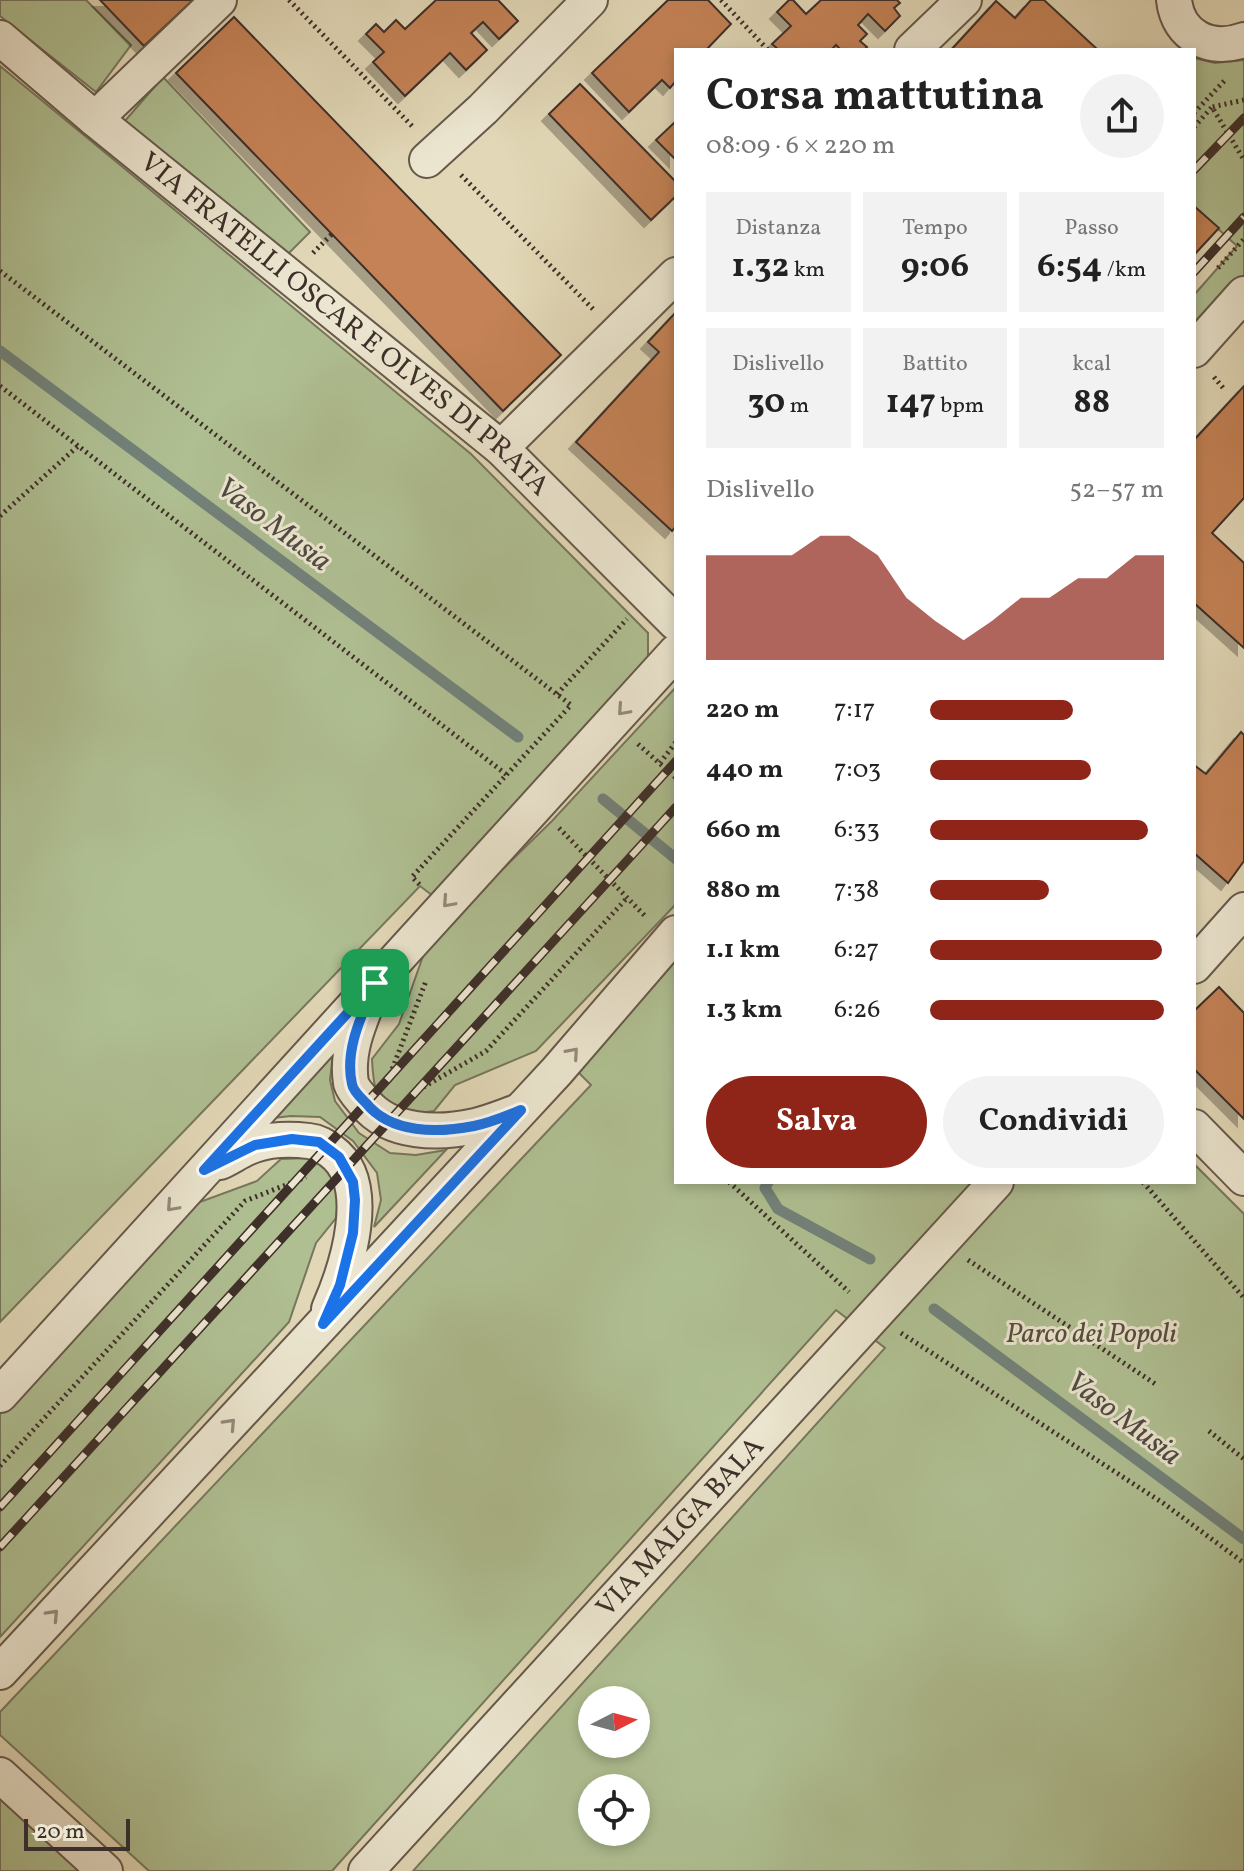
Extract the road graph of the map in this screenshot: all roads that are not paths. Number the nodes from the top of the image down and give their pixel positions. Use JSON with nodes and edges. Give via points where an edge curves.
{"nodes":[{"id":1,"x":219,"y":0,"type":"edge"},
{"id":2,"x":590,"y":0,"type":"edge"},
{"id":3,"x":964,"y":0,"type":"edge"},
{"id":4,"x":1180,"y":26,"type":"edge"},
{"id":5,"x":0,"y":38,"type":"edge"},
{"id":6,"x":1244,"y":40,"type":"edge"},
{"id":7,"x":914,"y":48,"type":"edge"},
{"id":8,"x":95,"y":119,"type":"junction"},
{"id":9,"x":427,"y":160,"type":"dead end"},
{"id":10,"x":674,"y":277,"type":"edge"},
{"id":11,"x":1244,"y":294,"type":"edge"},
{"id":12,"x":1196,"y":348,"type":"edge"},
{"id":13,"x":501,"y":448,"type":"junction"},
{"id":14,"x":674,"y":621,"type":"edge"},
{"id":15,"x":674,"y":654,"type":"edge"},
{"id":16,"x":1244,"y":910,"type":"edge"},
{"id":17,"x":673,"y":937,"type":"edge"},
{"id":18,"x":1196,"y":964,"type":"edge"},
{"id":19,"x":375,"y":983,"type":"junction"},
{"id":20,"x":521,"y":1110,"type":"junction"},
{"id":21,"x":1196,"y":1129,"type":"edge"},
{"id":22,"x":204,"y":1170,"type":"junction"},
{"id":23,"x":1244,"y":1178,"type":"edge"},
{"id":24,"x":994,"y":1184,"type":"edge"},
{"id":25,"x":323,"y":1324,"type":"junction"},
{"id":26,"x":0,"y":1395,"type":"edge"},
{"id":27,"x":0,"y":1672,"type":"edge"},
{"id":28,"x":0,"y":1775,"type":"edge"},
{"id":29,"x":105,"y":1871,"type":"edge"},
{"id":30,"x":366,"y":1871,"type":"edge"}],
"edges":[{"from":1,"to":8,"type":"street"},
{"from":2,"to":9,"type":"street"},
{"from":3,"to":7,"type":"street"},
{"from":4,"to":6,"type":"street","via":[[1213,44]]},
{"from":5,"to":8,"type":"street","name":"VIA FRATELLI OSCAR E OLVES DI PRATA"},
{"from":8,"to":13,"type":"street","name":"VIA FRATELLI OSCAR E OLVES DI PRATA"},
{"from":10,"to":13,"type":"street"},
{"from":11,"to":12,"type":"street"},
{"from":13,"to":14,"type":"street","name":"VIA FRATELLI OSCAR E OLVES DI PRATA"},
{"from":15,"to":19,"type":"street","one_way":true},
{"from":16,"to":18,"type":"street"},
{"from":20,"to":17,"type":"street","one_way":true},
{"from":19,"to":20,"type":"street","via":[[351,1057],[352,1086],[375,1115],[404,1128],[437,1130],[475,1126]]},
{"from":19,"to":22,"type":"street"},
{"from":20,"to":25,"type":"street"},
{"from":21,"to":23,"type":"street"},
{"from":22,"to":25,"type":"street","via":[[255,1145],[292,1139],[319,1142],[339,1157],[353,1182],[353,1233]]},
{"from":22,"to":26,"type":"street","one_way":true},
{"from":24,"to":30,"type":"street","name":"VIA MALGA BALA"},
{"from":27,"to":25,"type":"street","one_way":true},
{"from":28,"to":29,"type":"street"}]}
